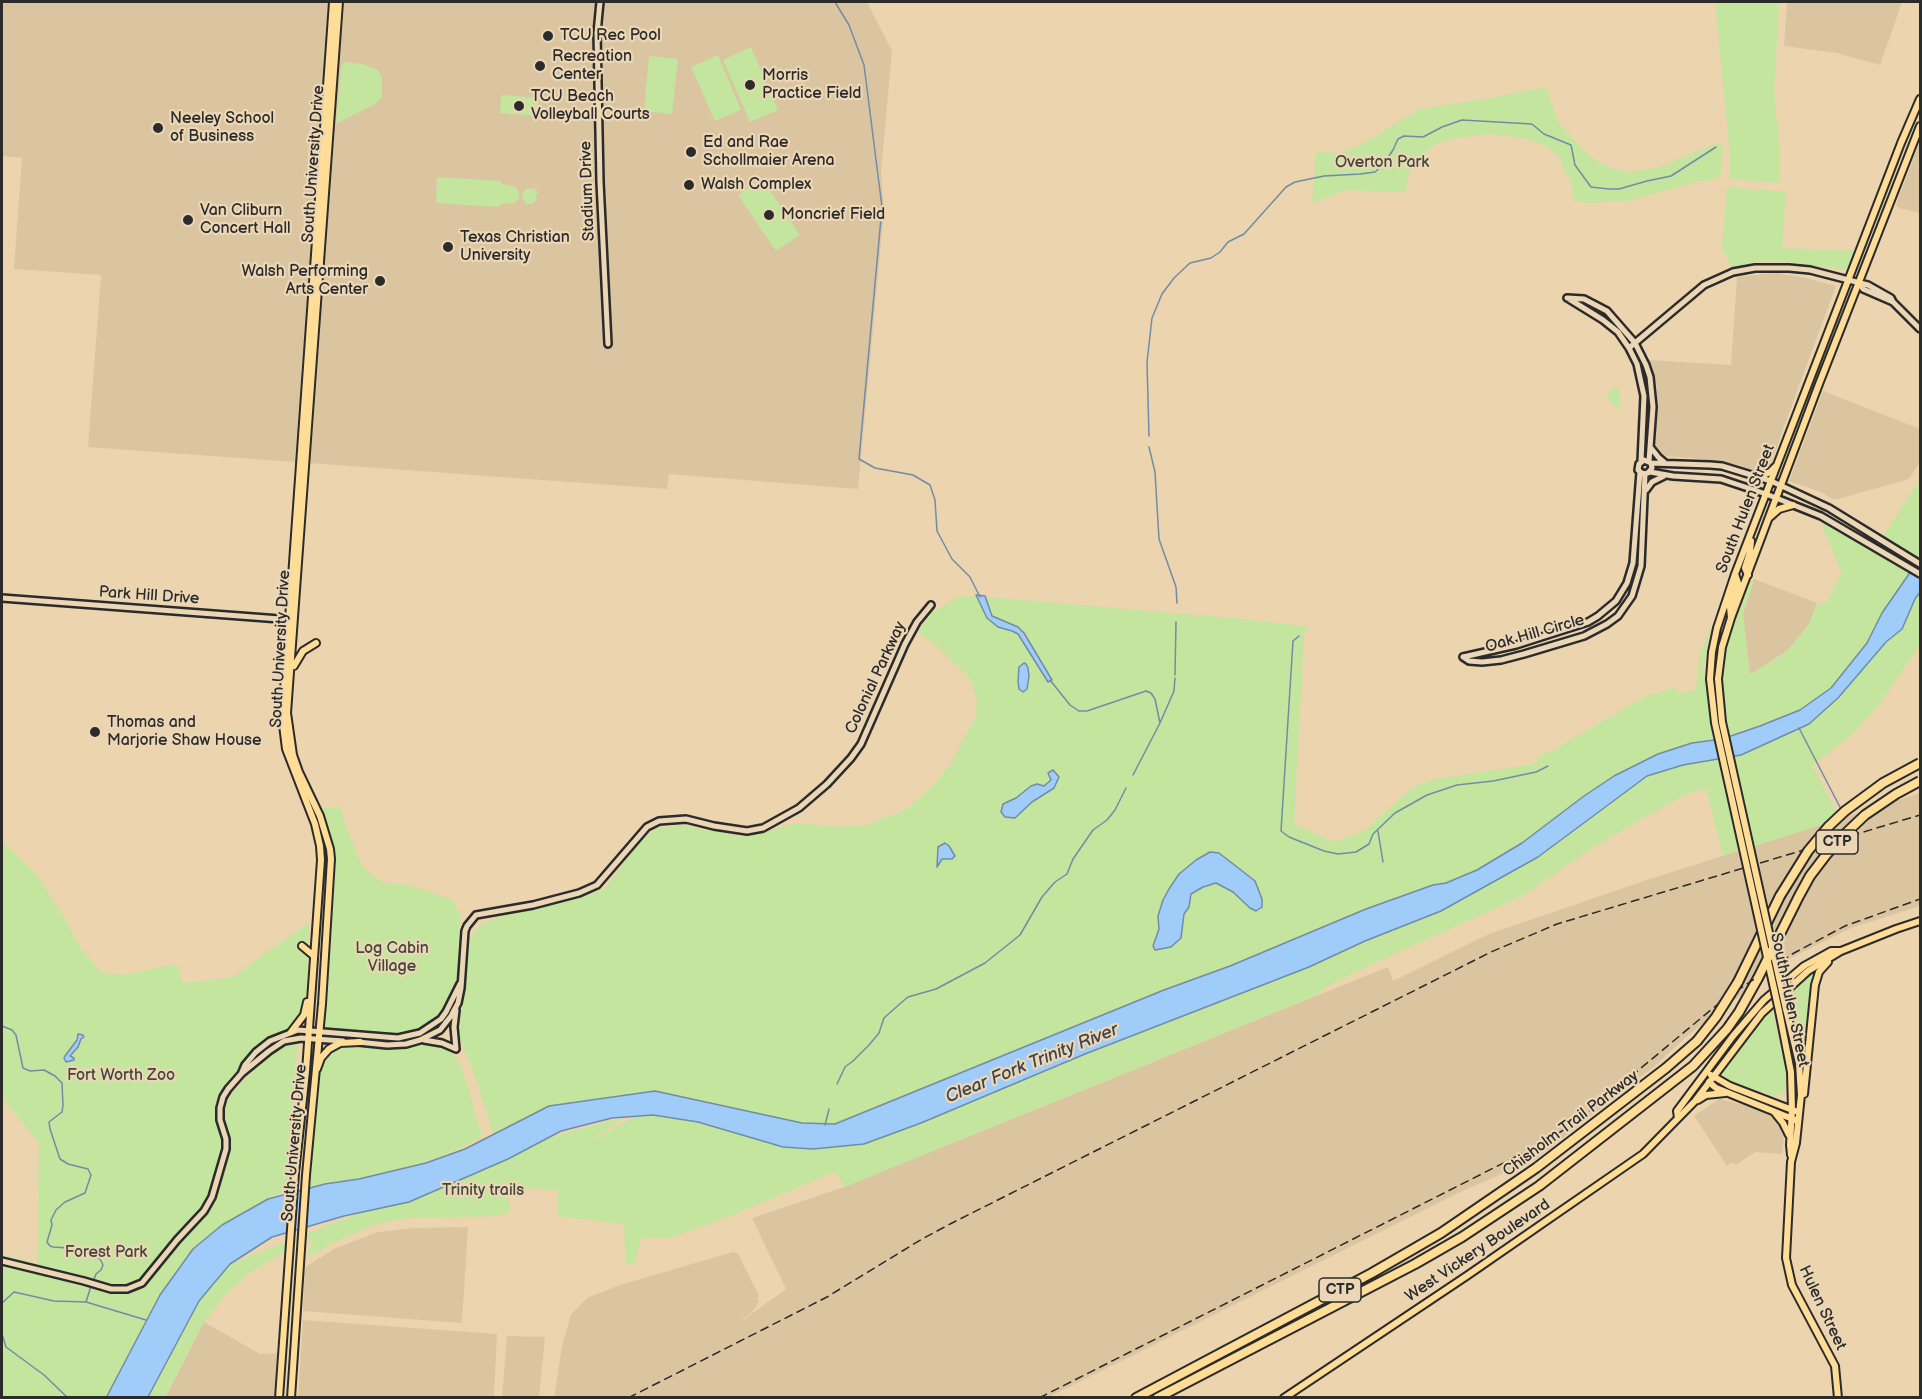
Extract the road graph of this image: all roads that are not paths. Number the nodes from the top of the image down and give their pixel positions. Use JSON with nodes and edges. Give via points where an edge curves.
{"nodes":[{"id":1,"x":333,"y":2,"type":"edge"},
{"id":2,"x":339,"y":2,"type":"edge"},
{"id":3,"x":600,"y":2,"type":"edge"},
{"id":4,"x":1920,"y":99,"type":"edge"},
{"id":5,"x":1920,"y":126,"type":"edge"},
{"id":6,"x":1849,"y":279,"type":"junction"},
{"id":7,"x":1860,"y":284,"type":"junction"},
{"id":8,"x":1920,"y":329,"type":"edge"},
{"id":9,"x":1635,"y":343,"type":"junction"},
{"id":10,"x":608,"y":344,"type":"dead end"},
{"id":11,"x":1629,"y":348,"type":"junction"},
{"id":12,"x":1651,"y":448,"type":"junction"},
{"id":13,"x":1641,"y":461,"type":"junction"},
{"id":14,"x":1650,"y":462,"type":"junction"},
{"id":15,"x":1666,"y":463,"type":"junction"},
{"id":16,"x":1777,"y":464,"type":"junction"},
{"id":17,"x":1645,"y":473,"type":"junction"},
{"id":18,"x":1665,"y":476,"type":"junction"},
{"id":19,"x":1753,"y":476,"type":"junction"},
{"id":20,"x":1771,"y":481,"type":"junction"},
{"id":21,"x":1781,"y":486,"type":"junction"},
{"id":22,"x":1645,"y":492,"type":"junction"},
{"id":23,"x":1766,"y":494,"type":"junction"},
{"id":24,"x":1777,"y":498,"type":"junction"},
{"id":25,"x":1819,"y":503,"type":"junction"},
{"id":26,"x":1795,"y":506,"type":"junction"},
{"id":27,"x":1770,"y":517,"type":"junction"},
{"id":28,"x":1752,"y":529,"type":"junction"},
{"id":29,"x":1920,"y":564,"type":"edge"},
{"id":30,"x":1735,"y":574,"type":"junction"},
{"id":31,"x":1920,"y":574,"type":"edge"},
{"id":32,"x":1748,"y":575,"type":"junction"},
{"id":33,"x":2,"y":598,"type":"edge"},
{"id":34,"x":931,"y":605,"type":"dead end"},
{"id":35,"x":1731,"y":618,"type":"junction"},
{"id":36,"x":292,"y":620,"type":"junction"},
{"id":37,"x":316,"y":643,"type":"dead end"},
{"id":38,"x":291,"y":672,"type":"junction"},
{"id":39,"x":1920,"y":763,"type":"edge"},
{"id":40,"x":1920,"y":781,"type":"edge"},
{"id":41,"x":1920,"y":921,"type":"edge"},
{"id":42,"x":302,"y":946,"type":"dead end"},
{"id":43,"x":1841,"y":951,"type":"junction"},
{"id":44,"x":314,"y":956,"type":"junction"},
{"id":45,"x":1834,"y":956,"type":"junction"},
{"id":46,"x":313,"y":969,"type":"junction"},
{"id":47,"x":460,"y":984,"type":"junction"},
{"id":48,"x":457,"y":1006,"type":"junction"},
{"id":49,"x":1782,"y":1010,"type":"junction"},
{"id":50,"x":291,"y":1032,"type":"junction"},
{"id":51,"x":308,"y":1034,"type":"junction"},
{"id":52,"x":318,"y":1035,"type":"junction"},
{"id":53,"x":420,"y":1040,"type":"junction"},
{"id":54,"x":360,"y":1042,"type":"junction"},
{"id":55,"x":1708,"y":1072,"type":"junction"},
{"id":56,"x":242,"y":1073,"type":"junction"},
{"id":57,"x":314,"y":1075,"type":"junction"},
{"id":58,"x":1703,"y":1078,"type":"junction"},
{"id":59,"x":1712,"y":1080,"type":"junction"},
{"id":60,"x":1730,"y":1093,"type":"junction"},
{"id":61,"x":1695,"y":1101,"type":"junction"},
{"id":62,"x":1771,"y":1109,"type":"junction"},
{"id":63,"x":1795,"y":1111,"type":"junction"},
{"id":64,"x":1678,"y":1118,"type":"junction"},
{"id":65,"x":1795,"y":1120,"type":"junction"},
{"id":66,"x":1790,"y":1137,"type":"junction"},
{"id":67,"x":1791,"y":1158,"type":"junction"},
{"id":68,"x":289,"y":1246,"type":"junction"},
{"id":69,"x":2,"y":1261,"type":"edge"},
{"id":70,"x":299,"y":1265,"type":"junction"},
{"id":71,"x":279,"y":1398,"type":"edge"},
{"id":72,"x":291,"y":1398,"type":"edge"},
{"id":73,"x":1136,"y":1398,"type":"edge"},
{"id":74,"x":1157,"y":1398,"type":"edge"},
{"id":75,"x":1284,"y":1398,"type":"edge"},
{"id":76,"x":1838,"y":1398,"type":"edge"}],
"edges":[{"from":1,"to":36,"type":"main road","name":"South University Drive"},
{"from":2,"to":36,"type":"main road","name":"South University Drive"},
{"from":3,"to":10,"type":"street","name":"Stadium Drive","via":[[600,182]]},
{"from":4,"to":6,"type":"main road","name":"South Hulen Street"},
{"from":5,"to":7,"type":"main road","name":"South Hulen Street"},
{"from":6,"to":7,"type":"street"},
{"from":6,"to":9,"type":"street","via":[[1789,268],[1733,272],[1704,285]]},
{"from":6,"to":16,"type":"main road","name":"South Hulen Street"},
{"from":7,"to":8,"type":"street","via":[[1893,302]]},
{"from":7,"to":21,"type":"main road","name":"South Hulen Street"},
{"from":9,"to":11,"type":"street"},
{"from":9,"to":11,"type":"street","via":[[1598,305],[1567,298],[1618,332]]},
{"from":9,"to":12,"type":"street","via":[[1646,364],[1652,393]]},
{"from":11,"to":13,"type":"street","via":[[1644,396]]},
{"from":12,"to":14,"type":"street"},
{"from":12,"to":15,"type":"street"},
{"from":13,"to":14,"type":"street"},
{"from":13,"to":17,"type":"street","via":[[1638,467]]},
{"from":14,"to":15,"type":"street"},
{"from":14,"to":17,"type":"street","via":[[1652,468]]},
{"from":15,"to":19,"type":"street","via":[[1722,466]]},
{"from":16,"to":19,"type":"main road","via":[[1770,472]]},
{"from":16,"to":20,"type":"main road","name":"South Hulen Street"},
{"from":17,"to":18,"type":"street"},
{"from":17,"to":22,"type":"street","name":"Oak Hill Circle"},
{"from":17,"to":22,"type":"street","name":"Oak Hill Circle","via":[[1633,563],[1616,601],[1588,622],[1463,657],[1482,662],[1524,654],[1584,636],[1618,615],[1632,596],[1641,566]]},
{"from":18,"to":22,"type":"street","via":[[1652,482]]},
{"from":18,"to":23,"type":"street","via":[[1721,479]]},
{"from":19,"to":20,"type":"street"},
{"from":20,"to":21,"type":"street"},
{"from":20,"to":23,"type":"main road","name":"South Hulen Street"},
{"from":21,"to":24,"type":"main road","name":"South Hulen Street"},
{"from":21,"to":25,"type":"street"},
{"from":23,"to":24,"type":"street"},
{"from":23,"to":28,"type":"main road","name":"South Hulen Street"},
{"from":24,"to":26,"type":"street"},
{"from":24,"to":27,"type":"main road","name":"South Hulen Street"},
{"from":25,"to":26,"type":"street","via":[[1815,509]]},
{"from":25,"to":29,"type":"street"},
{"from":26,"to":27,"type":"main road","via":[[1782,508]]},
{"from":26,"to":31,"type":"street","via":[[1841,527]]},
{"from":27,"to":32,"type":"main road","name":"South Hulen Street"},
{"from":28,"to":30,"type":"main road","name":"South Hulen Street"},
{"from":28,"to":32,"type":"main road","via":[[1745,568]]},
{"from":30,"to":35,"type":"main road","via":[[1738,583],[1730,607]]},
{"from":30,"to":49,"type":"main road","name":"South Hulen Street","bridge":true,"via":[[1715,634],[1710,679],[1715,723]]},
{"from":32,"to":35,"type":"main road","name":"South Hulen Street"},
{"from":33,"to":36,"type":"street","name":"Park Hill Drive"},
{"from":34,"to":47,"type":"street","name":"Colonial Parkway","via":[[905,644],[861,744],[827,784],[799,808],[763,828],[747,831],[686,819],[659,821],[647,827],[597,885],[473,919],[465,932]]},
{"from":35,"to":49,"type":"main road","name":"South Hulen Street","bridge":true,"via":[[1718,679],[1722,722]]},
{"from":36,"to":38,"type":"main road","name":"South University Drive"},
{"from":36,"to":44,"type":"main road","name":"South University Drive","via":[[282,728],[289,760],[320,846]]},
{"from":37,"to":38,"type":"main road","via":[[303,651]]},
{"from":38,"to":52,"type":"main road","name":"South University Drive","via":[[287,713],[290,743],[325,830],[331,859]]},
{"from":39,"to":73,"type":"highway","name":"Chisholm Trail Parkway","number":"CTP","bridge":true,"via":[[1853,804],[1808,851],[1785,887],[1728,1000],[1697,1041],[1666,1068],[1536,1168],[1406,1254]]},
{"from":40,"to":74,"type":"highway","name":"Chisholm Trail Parkway","number":"CTP","bridge":true,"via":[[1865,815],[1820,862],[1739,1012],[1679,1079],[1539,1186],[1468,1233]]},
{"from":41,"to":43,"type":"main road","name":"West Vickery Boulevard"},
{"from":42,"to":44,"type":"main road"},
{"from":43,"to":45,"type":"main road","name":"West Vickery Boulevard"},
{"from":43,"to":55,"type":"main road","name":"West Vickery Boulevard","via":[[1831,951],[1804,966],[1764,1000]]},
{"from":44,"to":46,"type":"main road","name":"South University Drive"},
{"from":45,"to":59,"type":"main road","name":"West Vickery Boulevard","via":[[1808,971],[1769,1005]]},
{"from":45,"to":63,"type":"main road","via":[[1816,978],[1803,1101]]},
{"from":46,"to":50,"type":"main road","via":[[304,1015]]},
{"from":46,"to":51,"type":"main road","name":"South University Drive"},
{"from":47,"to":48,"type":"street"},
{"from":47,"to":52,"type":"street","via":[[446,1012],[420,1033],[398,1038]]},
{"from":48,"to":53,"type":"street","via":[[440,1030]]},
{"from":48,"to":53,"type":"street","via":[[456,1049]]},
{"from":49,"to":63,"type":"main road","name":"South Hulen Street","via":[[1799,1063],[1801,1087]]},
{"from":50,"to":51,"type":"street"},
{"from":50,"to":56,"type":"street","via":[[262,1046]]},
{"from":51,"to":52,"type":"street"},
{"from":51,"to":56,"type":"street","via":[[277,1045]]},
{"from":51,"to":68,"type":"main road","name":"South University Drive"},
{"from":52,"to":54,"type":"street"},
{"from":52,"to":57,"type":"main road","name":"South University Drive"},
{"from":53,"to":54,"type":"street","via":[[396,1045]]},
{"from":54,"to":57,"type":"main road","via":[[340,1043],[329,1049]]},
{"from":55,"to":58,"type":"main road","name":"West Vickery Boulevard"},
{"from":55,"to":59,"type":"main road"},
{"from":56,"to":69,"type":"street","via":[[221,1102],[219,1114],[226,1149],[212,1197],[142,1283],[116,1290]]},
{"from":57,"to":70,"type":"main road","name":"South University Drive"},
{"from":58,"to":59,"type":"main road"},
{"from":58,"to":64,"type":"main road","name":"West Vickery Boulevard","via":[[1677,1111]]},
{"from":59,"to":60,"type":"main road","via":[[1716,1088]]},
{"from":59,"to":61,"type":"main road","name":"West Vickery Boulevard"},
{"from":59,"to":63,"type":"main road"},
{"from":60,"to":61,"type":"main road","via":[[1707,1095]]},
{"from":60,"to":62,"type":"main road"},
{"from":61,"to":64,"type":"main road","name":"West Vickery Boulevard"},
{"from":62,"to":65,"type":"main road"},
{"from":62,"to":66,"type":"main road"},
{"from":63,"to":65,"type":"main road","name":"South Hulen Street"},
{"from":64,"to":75,"type":"main road","name":"West Vickery Boulevard","via":[[1635,1160]]},
{"from":65,"to":66,"type":"main road","name":"South Hulen Street"},
{"from":65,"to":67,"type":"main road","name":"South Hulen Street","via":[[1796,1143]]},
{"from":66,"to":67,"type":"main road","name":"South Hulen Street"},
{"from":67,"to":76,"type":"main road","name":"Hulen Street","via":[[1787,1265],[1792,1284],[1835,1366]]},
{"from":68,"to":70,"type":"main road","via":[[291,1260]]},
{"from":68,"to":71,"type":"main road","name":"South University Drive"},
{"from":70,"to":72,"type":"main road","name":"South University Drive"}]}
